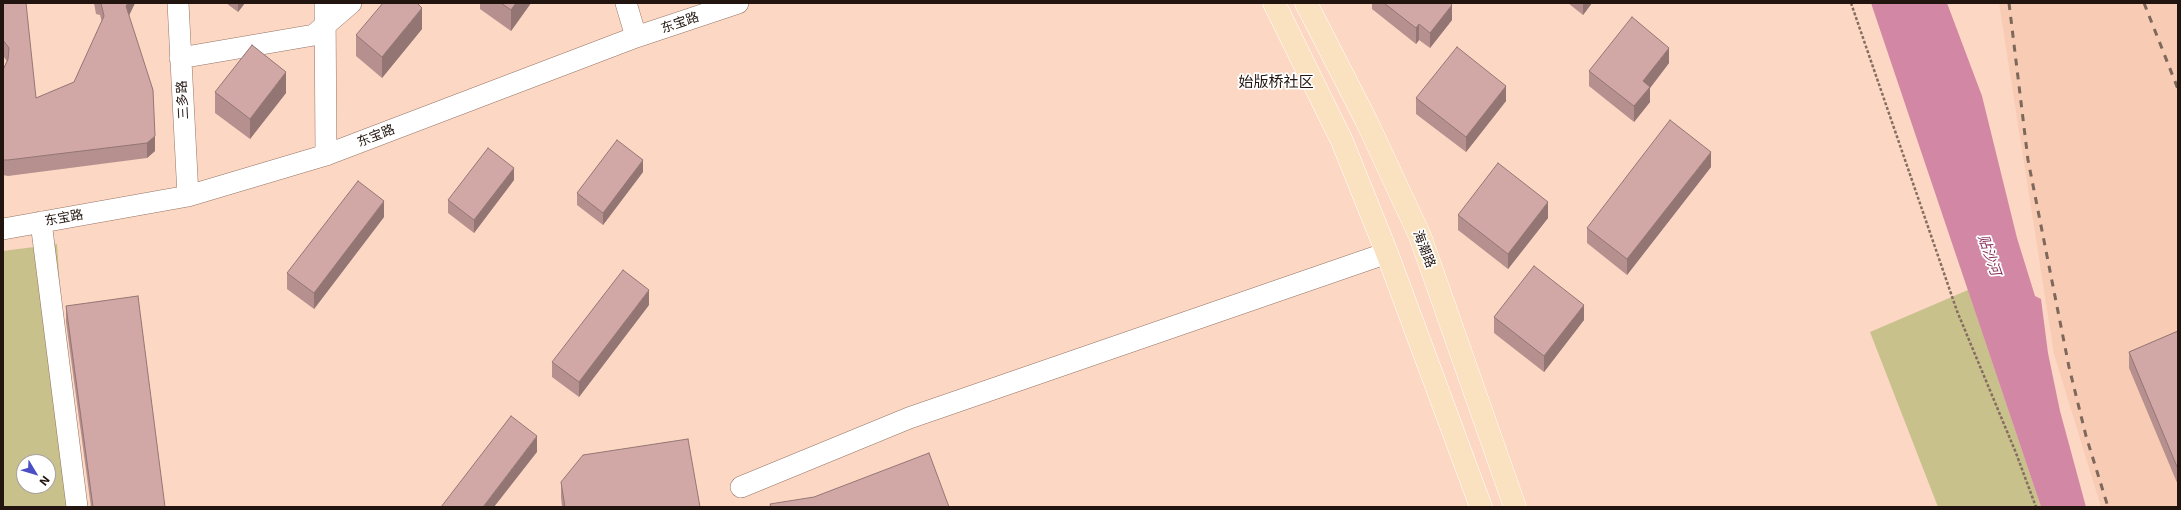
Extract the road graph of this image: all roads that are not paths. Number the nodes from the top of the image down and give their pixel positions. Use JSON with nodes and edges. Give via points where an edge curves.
{"nodes":[{"id":1,"x":178,"y":3,"type":"edge"},
{"id":2,"x":325,"y":3,"type":"edge"},
{"id":3,"x":350,"y":3,"type":"edge"},
{"id":4,"x":626,"y":3,"type":"edge"},
{"id":5,"x":738,"y":3,"type":"edge"},
{"id":6,"x":1274,"y":3,"type":"edge"},
{"id":7,"x":1306,"y":3,"type":"edge"},
{"id":8,"x":325,"y":25,"type":"junction"},
{"id":9,"x":636,"y":37,"type":"junction"},
{"id":10,"x":180,"y":58,"type":"junction"},
{"id":11,"x":326,"y":155,"type":"junction"},
{"id":12,"x":188,"y":196,"type":"junction"},
{"id":13,"x":41,"y":222,"type":"junction"},
{"id":14,"x":3,"y":229,"type":"edge"},
{"id":15,"x":1387,"y":254,"type":"junction"},
{"id":16,"x":741,"y":487,"type":"dead end"},
{"id":17,"x":77,"y":507,"type":"edge"},
{"id":18,"x":1481,"y":507,"type":"edge"},
{"id":19,"x":1516,"y":507,"type":"edge"}],
"edges":[{"from":1,"to":10,"type":"street","name":"三多路"},
{"from":2,"to":8,"type":"street"},
{"from":3,"to":8,"type":"street"},
{"from":4,"to":9,"type":"street"},
{"from":5,"to":9,"type":"street","name":"东宝路"},
{"from":6,"to":15,"type":"main road","via":[[1342,141]]},
{"from":7,"to":19,"type":"main road","name":"海潮路","via":[[1367,122],[1420,236]]},
{"from":8,"to":10,"type":"street","via":[[314,35]]},
{"from":8,"to":11,"type":"street"},
{"from":9,"to":11,"type":"street","name":"东宝路"},
{"from":10,"to":12,"type":"street","name":"三多路"},
{"from":11,"to":12,"type":"street","name":"东宝路"},
{"from":12,"to":13,"type":"street","name":"东宝路"},
{"from":13,"to":14,"type":"street","name":"东宝路"},
{"from":13,"to":17,"type":"street"},
{"from":15,"to":16,"type":"street","via":[[909,418]]},
{"from":15,"to":18,"type":"main road"}]}
